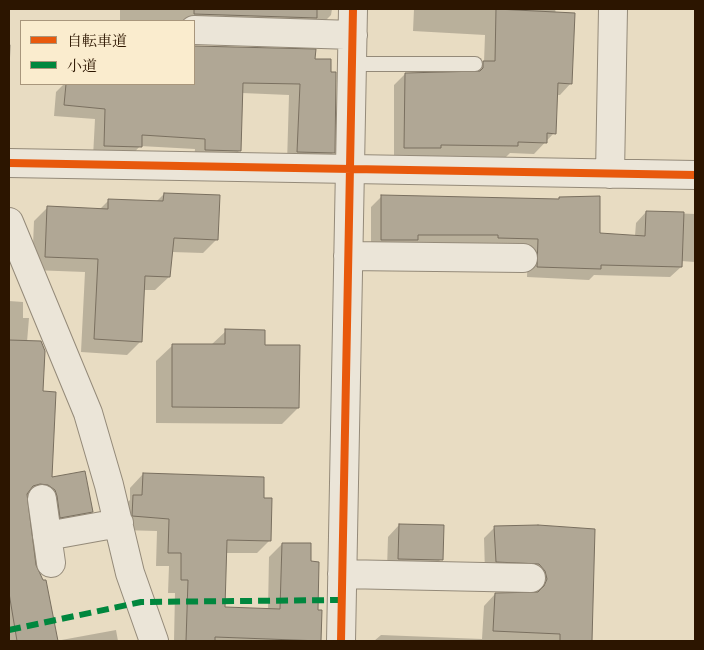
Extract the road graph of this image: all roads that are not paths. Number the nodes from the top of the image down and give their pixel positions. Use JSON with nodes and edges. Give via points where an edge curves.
{"nodes":[{"id":1,"x":613,"y":9,"type":"edge"},
{"id":2,"x":353,"y":22,"type":"edge"},
{"id":3,"x":195,"y":30,"type":"edge"},
{"id":4,"x":352,"y":64,"type":"junction"},
{"id":5,"x":475,"y":64,"type":"dead end"},
{"id":6,"x":9,"y":163,"type":"edge"},
{"id":7,"x":350,"y":169,"type":"junction"},
{"id":8,"x":610,"y":174,"type":"junction"},
{"id":9,"x":695,"y":175,"type":"edge"},
{"id":10,"x":9,"y":222,"type":"edge"},
{"id":11,"x":348,"y":256,"type":"junction"},
{"id":12,"x":523,"y":258,"type":"dead end"},
{"id":13,"x":42,"y":499,"type":"dead end"},
{"id":14,"x":118,"y":523,"type":"junction"},
{"id":15,"x":47,"y":536,"type":"junction"},
{"id":16,"x":51,"y":563,"type":"dead end"},
{"id":17,"x":342,"y":574,"type":"junction"},
{"id":18,"x":531,"y":578,"type":"dead end"},
{"id":19,"x":154,"y":641,"type":"edge"},
{"id":20,"x":341,"y":641,"type":"edge"}],
"edges":[{"from":1,"to":8,"type":"street"},
{"from":2,"to":3,"type":"street"},
{"from":2,"to":4,"type":"street"},
{"from":4,"to":5,"type":"lane"},
{"from":4,"to":7,"type":"street"},
{"from":6,"to":7,"type":"street"},
{"from":7,"to":8,"type":"street"},
{"from":7,"to":11,"type":"street"},
{"from":8,"to":9,"type":"street"},
{"from":10,"to":14,"type":"street","via":[[88,413]]},
{"from":11,"to":12,"type":"street"},
{"from":11,"to":17,"type":"street"},
{"from":13,"to":15,"type":"street"},
{"from":14,"to":15,"type":"street"},
{"from":14,"to":19,"type":"street","via":[[130,573]]},
{"from":15,"to":16,"type":"street"},
{"from":17,"to":18,"type":"street"},
{"from":17,"to":20,"type":"street"}]}
